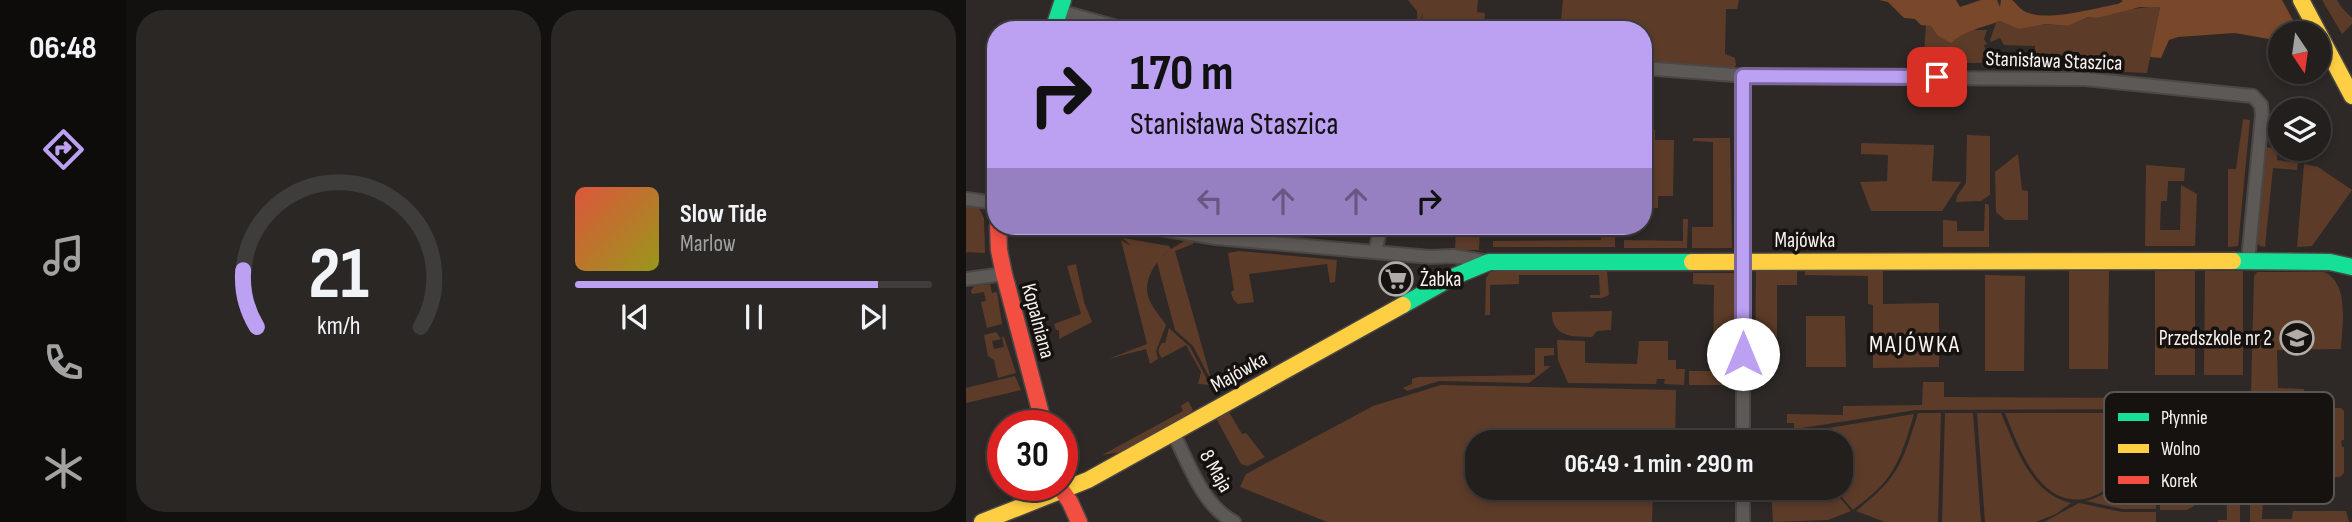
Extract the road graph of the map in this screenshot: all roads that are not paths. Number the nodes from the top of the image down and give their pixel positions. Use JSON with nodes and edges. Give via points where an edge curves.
{"nodes":[{"id":1,"x":2301,"y":0,"type":"edge"},
{"id":2,"x":1061,"y":6,"type":"edge"},
{"id":3,"x":1103,"y":21,"type":"edge"},
{"id":4,"x":1652,"y":69,"type":"edge"},
{"id":5,"x":1743,"y":76,"type":"junction"},
{"id":6,"x":2352,"y":96,"type":"edge"},
{"id":7,"x":966,"y":199,"type":"edge"},
{"id":8,"x":987,"y":202,"type":"edge"},
{"id":9,"x":998,"y":235,"type":"edge"},
{"id":10,"x":1198,"y":235,"type":"edge"},
{"id":11,"x":1379,"y":235,"type":"edge"},
{"id":12,"x":1376,"y":252,"type":"junction"},
{"id":13,"x":1437,"y":257,"type":"junction"},
{"id":14,"x":1743,"y":261,"type":"junction"},
{"id":15,"x":2248,"y":261,"type":"junction"},
{"id":16,"x":1489,"y":262,"type":"junction"},
{"id":17,"x":2352,"y":267,"type":"edge"},
{"id":18,"x":1004,"y":274,"type":"junction"},
{"id":19,"x":1453,"y":277,"type":"junction"},
{"id":20,"x":966,"y":279,"type":"edge"},
{"id":21,"x":1040,"y":410,"type":"edge"},
{"id":22,"x":1743,"y":430,"type":"edge"},
{"id":23,"x":1173,"y":433,"type":"junction"},
{"id":24,"x":1078,"y":480,"type":"edge"},
{"id":25,"x":1743,"y":500,"type":"edge"},
{"id":26,"x":1031,"y":501,"type":"edge"},
{"id":27,"x":1068,"y":501,"type":"edge"},
{"id":28,"x":982,"y":522,"type":"edge"},
{"id":29,"x":1079,"y":522,"type":"edge"},
{"id":30,"x":1234,"y":522,"type":"edge"},
{"id":31,"x":1743,"y":522,"type":"edge"}],
"edges":[{"from":1,"to":6,"type":"street"},
{"from":2,"to":3,"type":"street"},
{"from":4,"to":5,"type":"street","name":"Stanisława Staszica"},
{"from":5,"to":14,"type":"street"},
{"from":5,"to":15,"type":"street","name":"Stanisława Staszica","via":[[2085,79],[2253,96],[2262,115]]},
{"from":7,"to":8,"type":"street"},
{"from":9,"to":18,"type":"street","name":"Kopalniana"},
{"from":10,"to":12,"type":"street"},
{"from":11,"to":12,"type":"street"},
{"from":12,"to":13,"type":"street"},
{"from":13,"to":16,"type":"street"},
{"from":13,"to":19,"type":"street"},
{"from":14,"to":15,"type":"street","name":"Majówka"},
{"from":14,"to":16,"type":"street","name":"Majówka"},
{"from":14,"to":22,"type":"street"},
{"from":15,"to":17,"type":"street","name":"Majówka","via":[[2330,262]]},
{"from":16,"to":19,"type":"street","name":"Majówka"},
{"from":18,"to":20,"type":"street"},
{"from":18,"to":21,"type":"street","name":"Kopalniana"},
{"from":19,"to":23,"type":"street","name":"Majówka"},
{"from":23,"to":24,"type":"street","name":"Majówka"},
{"from":23,"to":30,"type":"street","name":"8 Maja","via":[[1209,502]]},
{"from":25,"to":31,"type":"street"},
{"from":26,"to":28,"type":"street","name":"Majówka"},
{"from":27,"to":29,"type":"street"}]}
